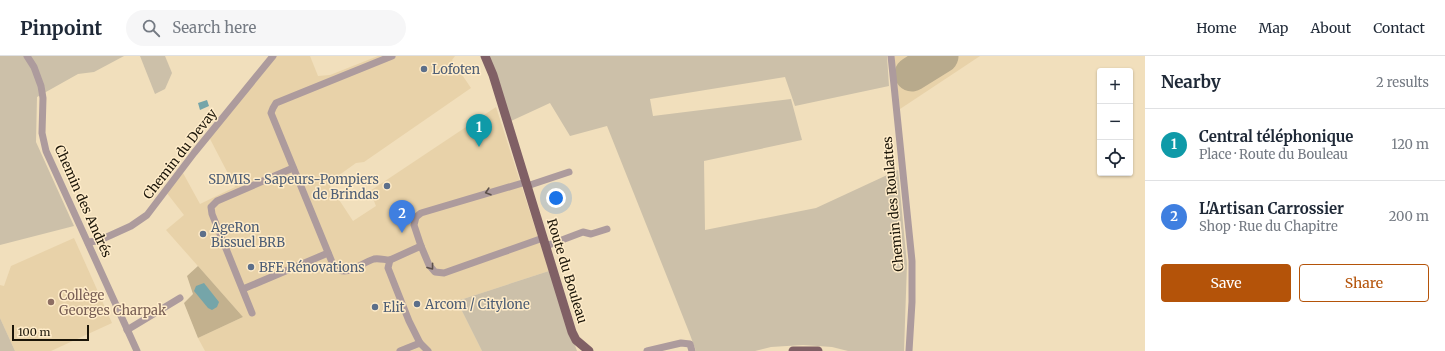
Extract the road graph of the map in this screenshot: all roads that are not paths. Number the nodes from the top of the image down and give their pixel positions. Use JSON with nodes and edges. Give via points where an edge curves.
{"nodes":[{"id":1,"x":27,"y":56,"type":"edge"},
{"id":2,"x":273,"y":56,"type":"edge"},
{"id":3,"x":392,"y":56,"type":"edge"},
{"id":4,"x":485,"y":56,"type":"edge"},
{"id":5,"x":891,"y":56,"type":"edge"},
{"id":6,"x":293,"y":168,"type":"junction"},
{"id":7,"x":569,"y":172,"type":"dead end"},
{"id":8,"x":526,"y":184,"type":"junction"},
{"id":9,"x":607,"y":229,"type":"dead end"},
{"id":10,"x":88,"y":242,"type":"junction"},
{"id":11,"x":544,"y":242,"type":"junction"},
{"id":12,"x":421,"y":246,"type":"junction"},
{"id":13,"x":328,"y":253,"type":"junction"},
{"id":14,"x":390,"y":260,"type":"junction"},
{"id":15,"x":242,"y":289,"type":"junction"},
{"id":16,"x":180,"y":298,"type":"dead end"},
{"id":17,"x":252,"y":313,"type":"dead end"},
{"id":18,"x":127,"y":330,"type":"junction"},
{"id":19,"x":420,"y":343,"type":"junction"},
{"id":20,"x":137,"y":351,"type":"edge"},
{"id":21,"x":400,"y":351,"type":"edge"},
{"id":22,"x":428,"y":351,"type":"edge"},
{"id":23,"x":589,"y":351,"type":"edge"},
{"id":24,"x":647,"y":351,"type":"edge"},
{"id":25,"x":692,"y":351,"type":"edge"},
{"id":26,"x":793,"y":351,"type":"edge"},
{"id":27,"x":818,"y":351,"type":"edge"},
{"id":28,"x":909,"y":351,"type":"edge"}],
"edges":[{"from":1,"to":10,"type":"street","name":"Chemin des Andrés","via":[[41,86],[42,133],[46,151]]},
{"from":2,"to":10,"type":"street","name":"Chemin du Devay","via":[[146,215],[131,226],[98,241]]},
{"from":3,"to":6,"type":"street","via":[[276,103],[272,113],[273,120]]},
{"from":4,"to":8,"type":"main road","name":"Route du Bouleau"},
{"from":5,"to":28,"type":"street","name":"Chemin des Roulattes","via":[[912,261]]},
{"from":6,"to":13,"type":"street"},
{"from":6,"to":15,"type":"street","via":[[217,201],[211,207]]},
{"from":7,"to":8,"type":"street"},
{"from":8,"to":11,"type":"main road","name":"Route du Bouleau"},
{"from":8,"to":12,"type":"street","one_way":true,"via":[[421,214],[416,218],[414,225]]},
{"from":9,"to":11,"type":"street"},
{"from":10,"to":18,"type":"street","name":"Chemin des Andrés"},
{"from":12,"to":11,"type":"street","one_way":true,"via":[[429,265],[435,272],[444,273]]},
{"from":11,"to":23,"type":"main road","name":"Route du Bouleau","via":[[572,332],[576,340]]},
{"from":12,"to":14,"type":"street"},
{"from":13,"to":14,"type":"street","via":[[334,267],[343,272],[375,259]]},
{"from":13,"to":15,"type":"street"},
{"from":14,"to":19,"type":"street","via":[[388,268]]},
{"from":15,"to":17,"type":"street"},
{"from":16,"to":18,"type":"street"},
{"from":18,"to":20,"type":"street","name":"Chemin des Andrés"},
{"from":19,"to":21,"type":"street"},
{"from":19,"to":22,"type":"street"},
{"from":24,"to":25,"type":"street","via":[[681,343],[690,344]]},
{"from":26,"to":27,"type":"main road"}]}
